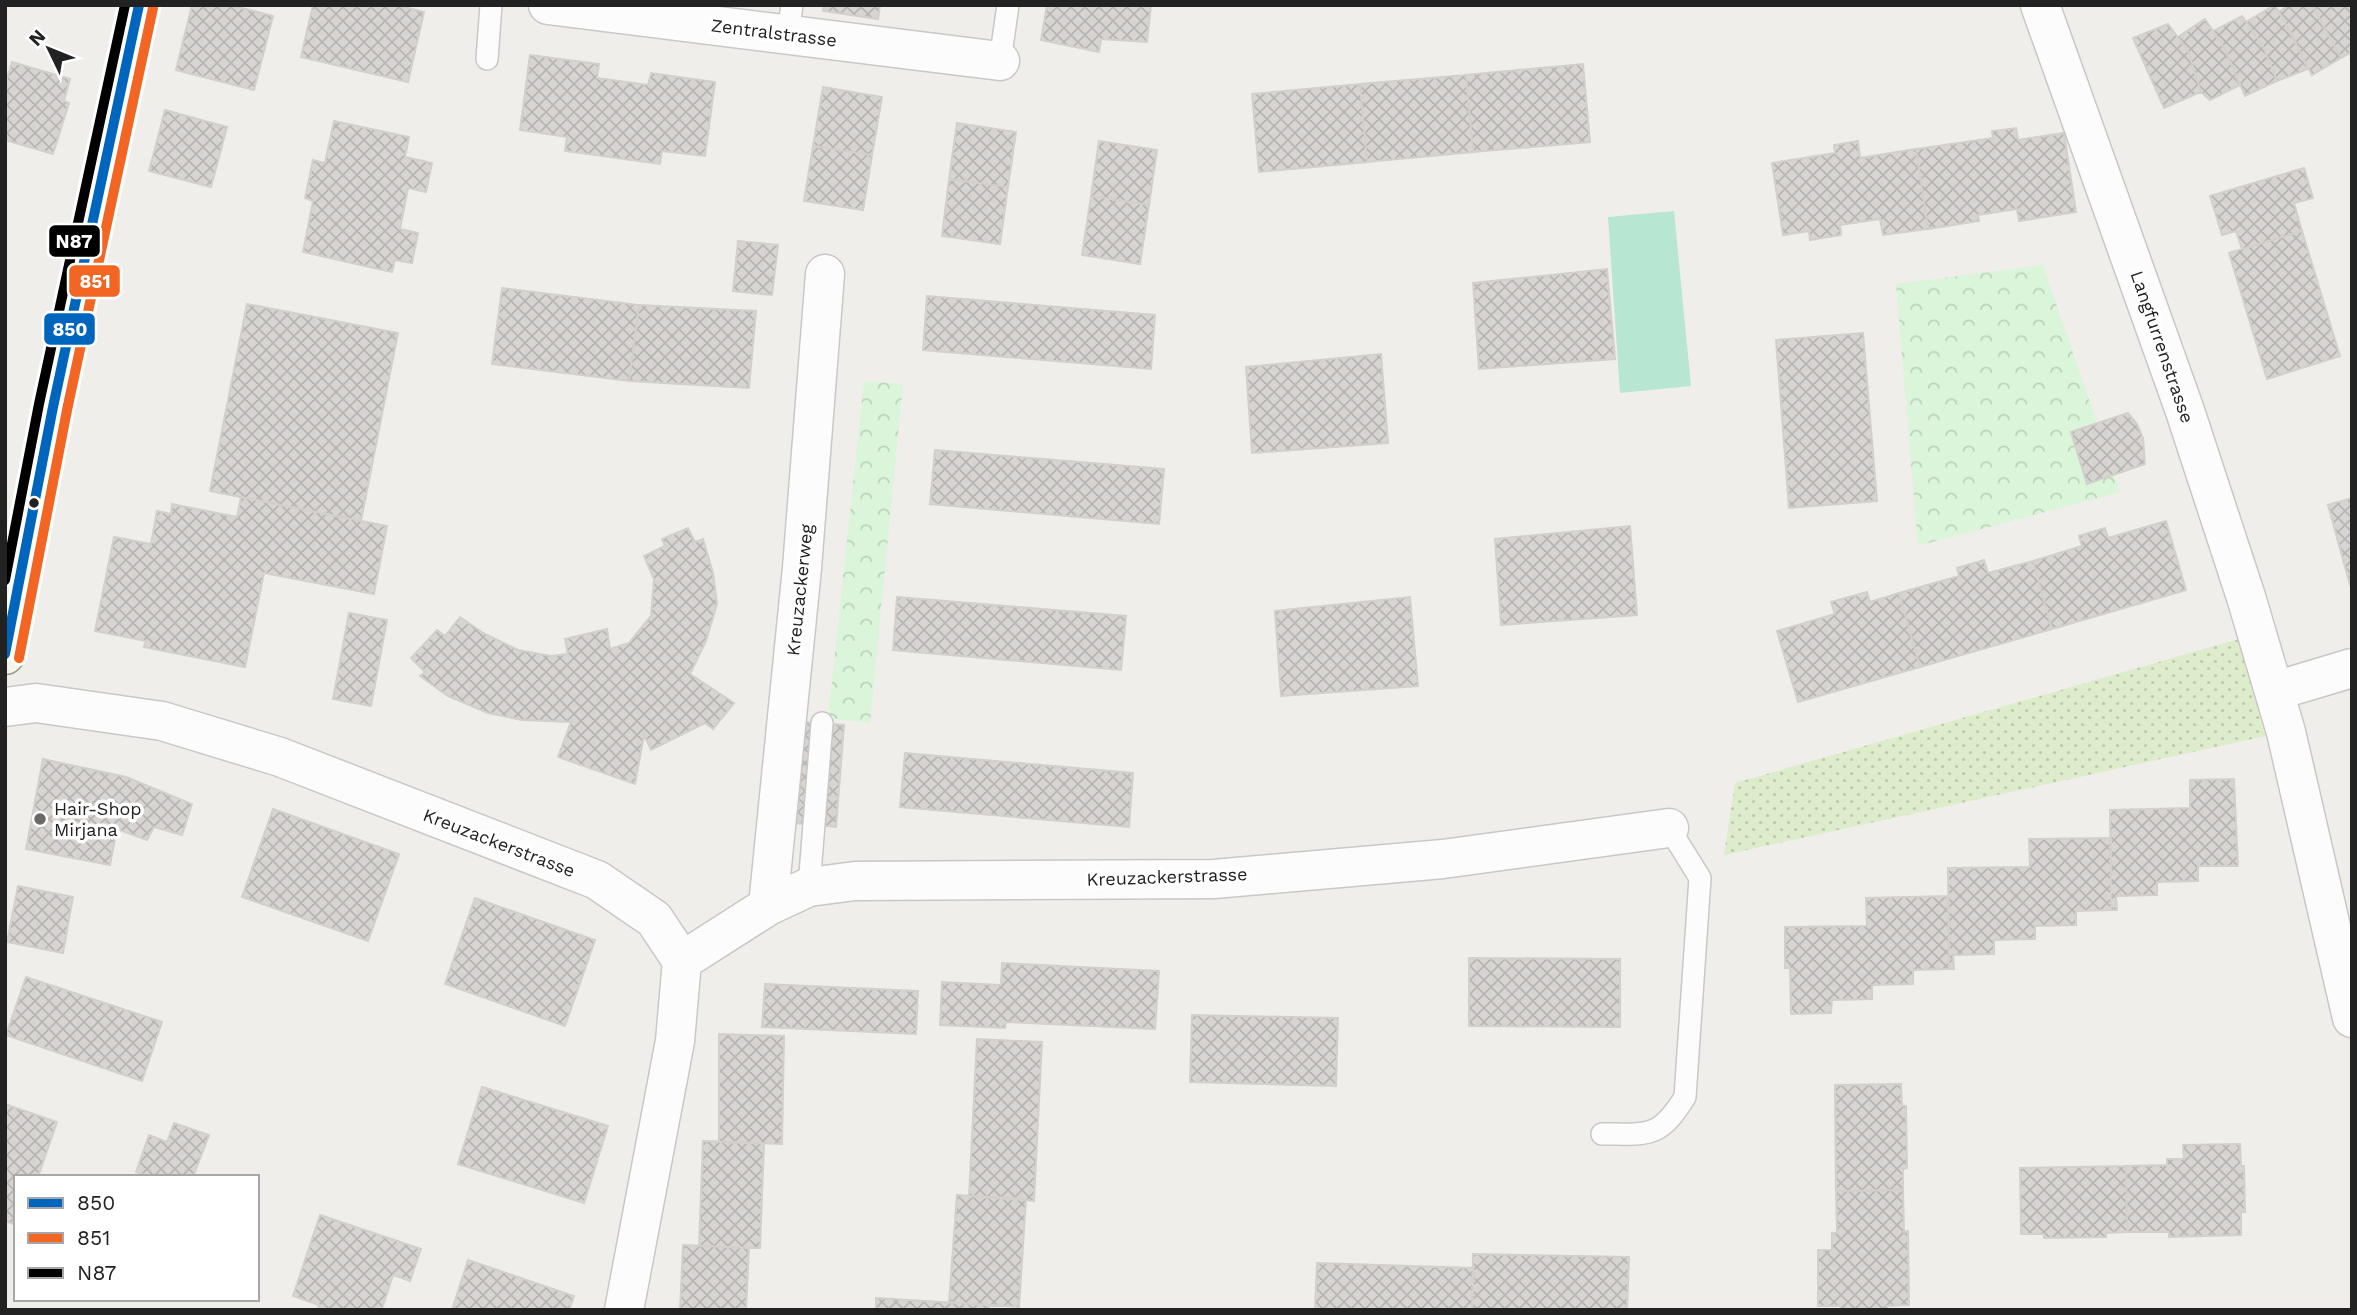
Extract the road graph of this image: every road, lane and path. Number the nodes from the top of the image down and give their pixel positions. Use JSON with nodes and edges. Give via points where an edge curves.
{"nodes":[{"id":1,"x":139,"y":5,"type":"edge"},
{"id":2,"x":491,"y":5,"type":"edge"},
{"id":3,"x":548,"y":5,"type":"edge"},
{"id":4,"x":1008,"y":5,"type":"edge"},
{"id":5,"x":2040,"y":5,"type":"edge"},
{"id":6,"x":790,"y":20,"type":"edge"},
{"id":7,"x":487,"y":59,"type":"dead end"},
{"id":8,"x":1000,"y":61,"type":"joint"},
{"id":9,"x":825,"y":274,"type":"dead end"},
{"id":10,"x":5,"y":655,"type":"edge"},
{"id":11,"x":2352,"y":668,"type":"edge"},
{"id":12,"x":2275,"y":691,"type":"junction"},
{"id":13,"x":5,"y":707,"type":"edge"},
{"id":14,"x":822,"y":723,"type":"dead end"},
{"id":15,"x":1669,"y":828,"type":"joint"},
{"id":16,"x":808,"y":887,"type":"junction"},
{"id":17,"x":768,"y":906,"type":"junction"},
{"id":18,"x":682,"y":961,"type":"junction"},
{"id":19,"x":2352,"y":1018,"type":"edge"},
{"id":20,"x":1602,"y":1134,"type":"dead end"},
{"id":21,"x":624,"y":1310,"type":"edge"}],
"edges":[{"from":1,"to":10,"type":"main road","via":[[55,394]]},
{"from":2,"to":7,"type":"lane"},
{"from":3,"to":6,"type":"street","name":"Zentralstrasse"},
{"from":4,"to":8,"type":"lane"},
{"from":5,"to":12,"type":"street","name":"Langfurrenstrasse","via":[[2185,411]]},
{"from":6,"to":8,"type":"street","name":"Zentralstrasse"},
{"from":9,"to":17,"type":"street","name":"Kreuzackerweg","via":[[802,568]]},
{"from":11,"to":12,"type":"street"},
{"from":12,"to":19,"type":"street","name":"Langfurrenstrasse"},
{"from":13,"to":18,"type":"street","name":"Kreuzackerstrasse","via":[[36,703],[162,721],[281,757],[597,880],[654,919]]},
{"from":14,"to":16,"type":"lane"},
{"from":15,"to":16,"type":"street","name":"Kreuzackerstrasse","via":[[1443,859],[1214,879],[855,881]]},
{"from":15,"to":20,"type":"lane","via":[[1700,878],[1685,1097],[1670,1121],[1646,1134]]},
{"from":16,"to":17,"type":"street","name":"Kreuzackerstrasse"},
{"from":17,"to":18,"type":"street","name":"Kreuzackerstrasse"},
{"from":18,"to":21,"type":"street","via":[[675,1041]]}]}
